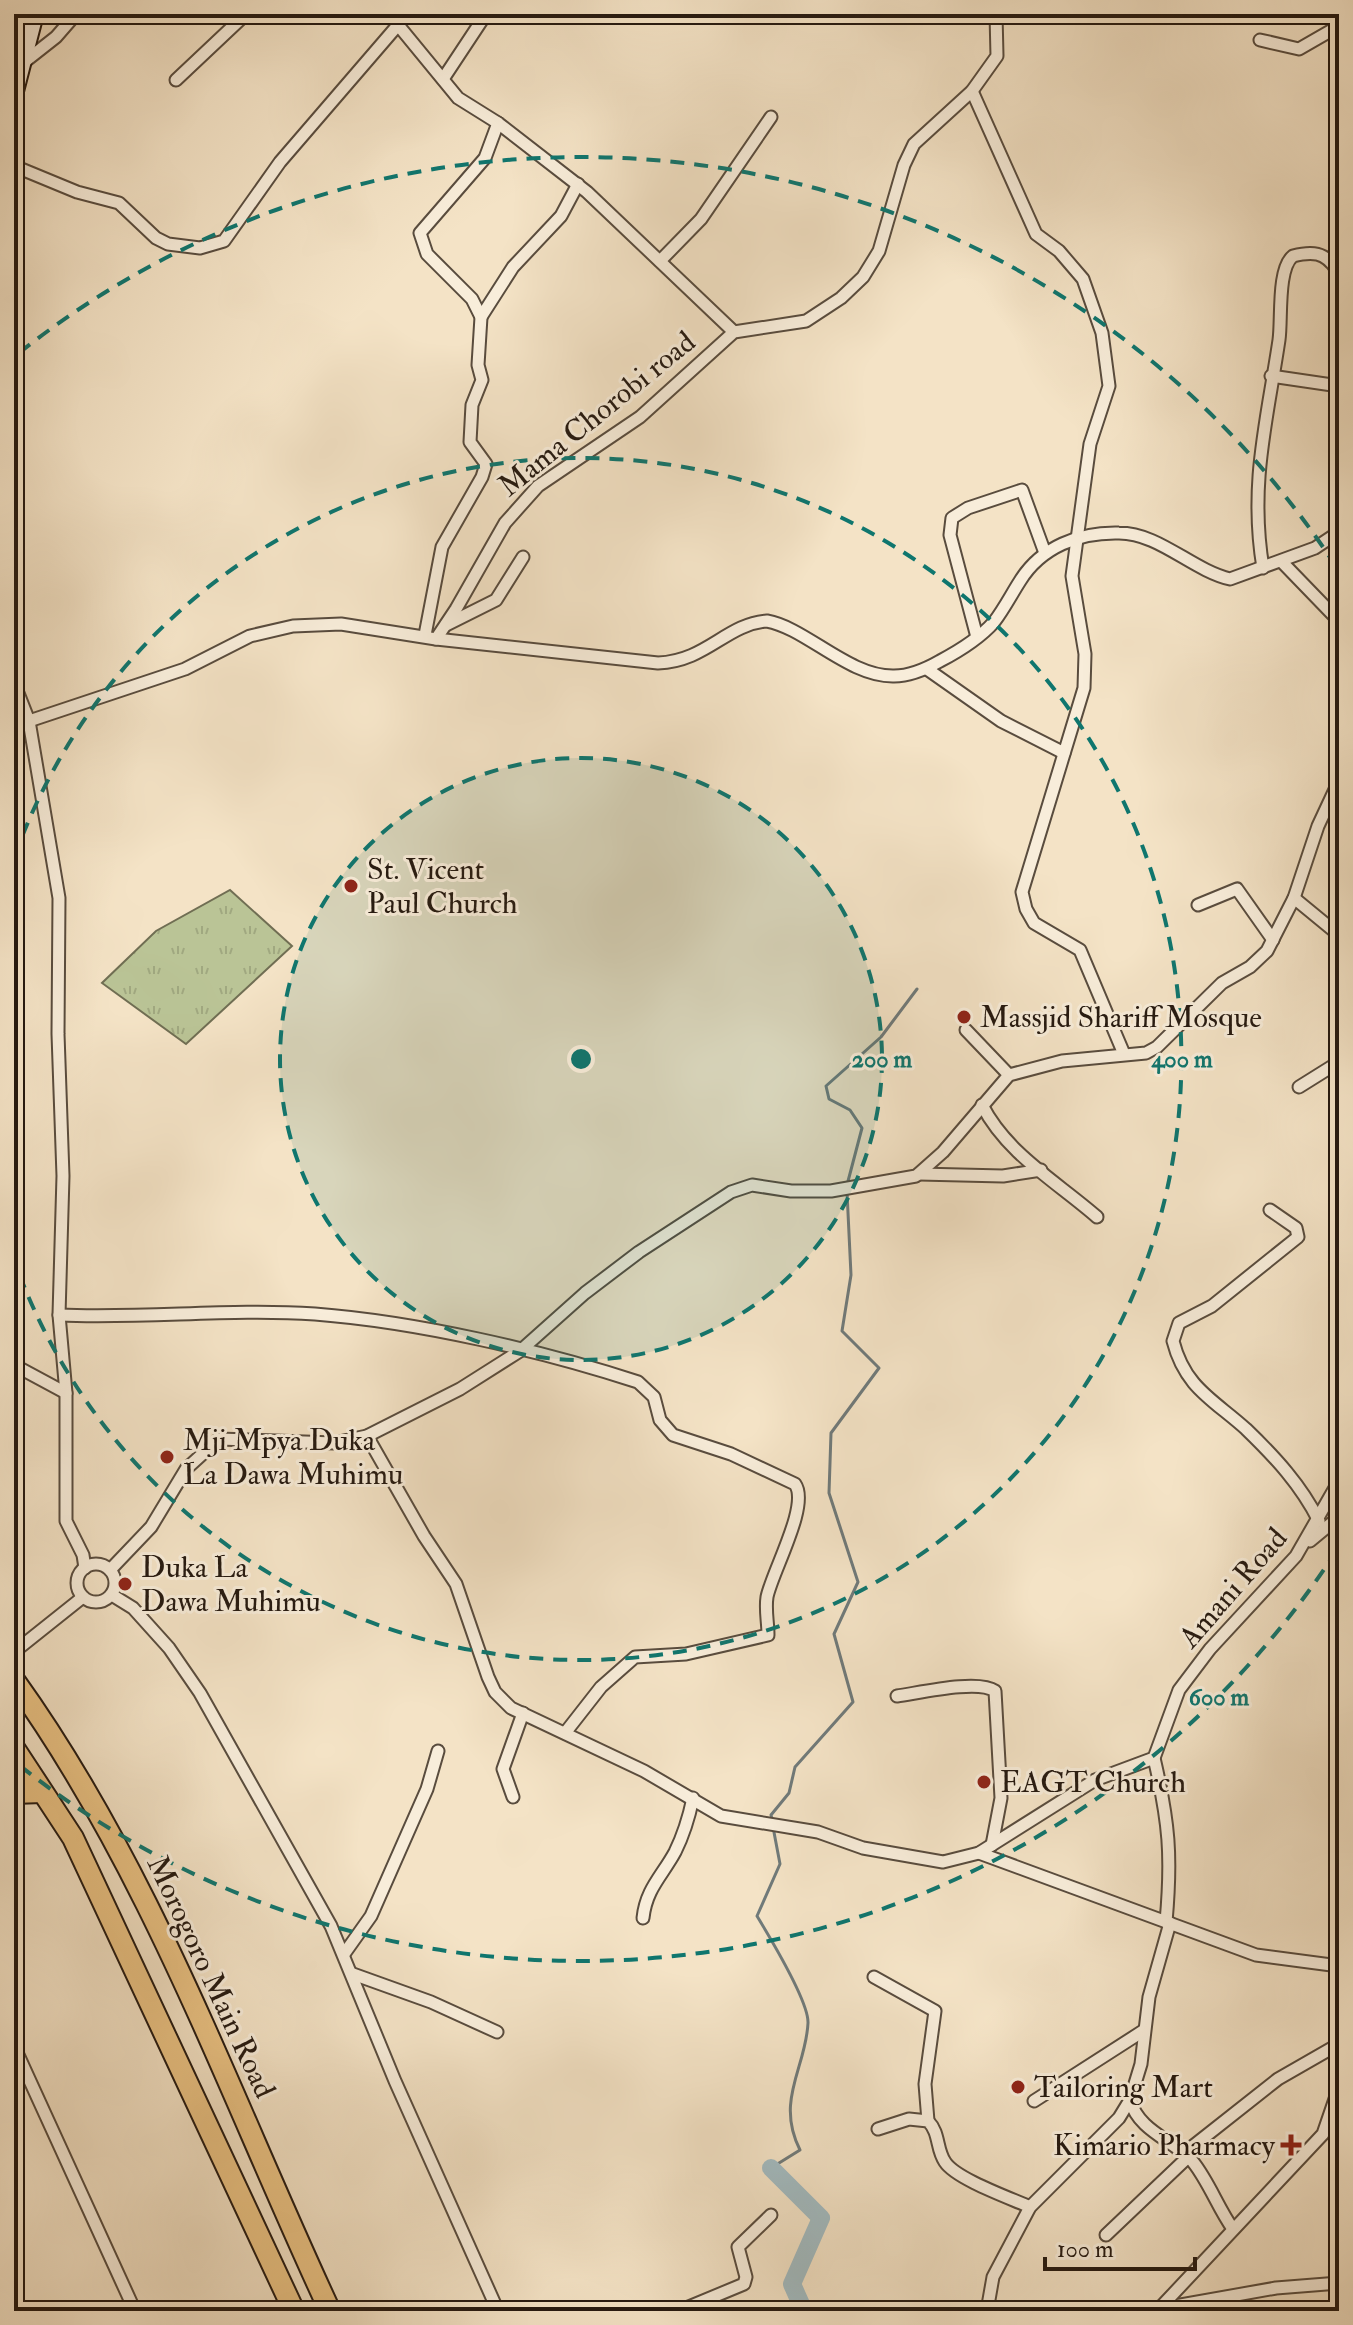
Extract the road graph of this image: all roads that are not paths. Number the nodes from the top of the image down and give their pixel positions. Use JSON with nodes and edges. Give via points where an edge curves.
{"nodes":[{"id":1,"x":35,"y":14,"type":"edge"},
{"id":2,"x":76,"y":14,"type":"edge"},
{"id":3,"x":246,"y":14,"type":"edge"},
{"id":4,"x":389,"y":14,"type":"edge"},
{"id":5,"x":486,"y":14,"type":"edge"},
{"id":6,"x":999,"y":15,"type":"edge"},
{"id":7,"x":398,"y":25,"type":"junction"},
{"id":8,"x":1339,"y":26,"type":"edge"},
{"id":9,"x":1260,"y":40,"type":"dead end"},
{"id":10,"x":23,"y":63,"type":"junction"},
{"id":11,"x":443,"y":79,"type":"junction"},
{"id":12,"x":176,"y":80,"type":"dead end"},
{"id":13,"x":972,"y":91,"type":"junction"},
{"id":14,"x":14,"y":95,"type":"edge"},
{"id":15,"x":771,"y":117,"type":"dead end"},
{"id":16,"x":498,"y":123,"type":"junction"},
{"id":17,"x":14,"y":166,"type":"edge"},
{"id":18,"x":578,"y":184,"type":"junction"},
{"id":19,"x":660,"y":261,"type":"junction"},
{"id":20,"x":1336,"y":269,"type":"dead end"},
{"id":21,"x":481,"y":317,"type":"junction"},
{"id":22,"x":734,"y":332,"type":"junction"},
{"id":23,"x":1271,"y":376,"type":"junction"},
{"id":24,"x":1339,"y":386,"type":"edge"},
{"id":25,"x":1339,"y":532,"type":"edge"},
{"id":26,"x":1075,"y":538,"type":"junction"},
{"id":27,"x":1045,"y":553,"type":"junction"},
{"id":28,"x":523,"y":557,"type":"dead end"},
{"id":29,"x":1281,"y":561,"type":"junction"},
{"id":30,"x":1263,"y":568,"type":"junction"},
{"id":31,"x":1339,"y":621,"type":"edge"},
{"id":32,"x":445,"y":625,"type":"junction"},
{"id":33,"x":430,"y":637,"type":"junction"},
{"id":34,"x":977,"y":637,"type":"junction"},
{"id":35,"x":927,"y":669,"type":"junction"},
{"id":36,"x":14,"y":683,"type":"edge"},
{"id":37,"x":29,"y":721,"type":"junction"},
{"id":38,"x":1064,"y":753,"type":"junction"},
{"id":39,"x":1339,"y":781,"type":"edge"},
{"id":40,"x":1294,"y":898,"type":"junction"},
{"id":41,"x":1198,"y":905,"type":"dead end"},
{"id":42,"x":1339,"y":935,"type":"edge"},
{"id":43,"x":1273,"y":940,"type":"junction"},
{"id":44,"x":966,"y":1030,"type":"dead end"},
{"id":45,"x":1124,"y":1054,"type":"junction"},
{"id":46,"x":1339,"y":1062,"type":"edge"},
{"id":47,"x":1009,"y":1075,"type":"junction"},
{"id":48,"x":1299,"y":1087,"type":"dead end"},
{"id":49,"x":982,"y":1105,"type":"junction"},
{"id":50,"x":1041,"y":1170,"type":"junction"},
{"id":51,"x":919,"y":1174,"type":"junction"},
{"id":52,"x":1270,"y":1210,"type":"dead end"},
{"id":53,"x":1097,"y":1217,"type":"dead end"},
{"id":54,"x":59,"y":1315,"type":"junction"},
{"id":55,"x":520,"y":1351,"type":"junction"},
{"id":56,"x":14,"y":1365,"type":"edge"},
{"id":57,"x":66,"y":1393,"type":"junction"},
{"id":58,"x":367,"y":1436,"type":"junction"},
{"id":59,"x":1339,"y":1481,"type":"edge"},
{"id":60,"x":1339,"y":1517,"type":"edge"},
{"id":61,"x":1319,"y":1521,"type":"junction"},
{"id":62,"x":1301,"y":1550,"type":"junction"},
{"id":63,"x":85,"y":1568,"type":"junction"},
{"id":64,"x":110,"y":1570,"type":"junction"},
{"id":65,"x":112,"y":1595,"type":"junction"},
{"id":66,"x":83,"y":1597,"type":"junction"},
{"id":67,"x":14,"y":1652,"type":"edge"},
{"id":68,"x":14,"y":1680,"type":"edge"},
{"id":69,"x":897,"y":1696,"type":"dead end"},
{"id":70,"x":523,"y":1713,"type":"junction"},
{"id":71,"x":565,"y":1733,"type":"junction"},
{"id":72,"x":14,"y":1748,"type":"edge"},
{"id":73,"x":438,"y":1751,"type":"dead end"},
{"id":74,"x":1154,"y":1758,"type":"junction"},
{"id":75,"x":42,"y":1792,"type":"junction"},
{"id":76,"x":14,"y":1793,"type":"edge"},
{"id":77,"x":513,"y":1797,"type":"dead end"},
{"id":78,"x":693,"y":1798,"type":"junction"},
{"id":79,"x":992,"y":1845,"type":"junction"},
{"id":80,"x":979,"y":1853,"type":"junction"},
{"id":81,"x":643,"y":1918,"type":"dead end"},
{"id":82,"x":1168,"y":1922,"type":"junction"},
{"id":83,"x":344,"y":1954,"type":"junction"},
{"id":84,"x":1339,"y":1966,"type":"edge"},
{"id":85,"x":353,"y":1974,"type":"junction"},
{"id":86,"x":874,"y":1977,"type":"dead end"},
{"id":87,"x":1143,"y":2031,"type":"junction"},
{"id":88,"x":497,"y":2032,"type":"dead end"},
{"id":89,"x":1339,"y":2044,"type":"edge"},
{"id":90,"x":14,"y":2046,"type":"edge"},
{"id":91,"x":1335,"y":2099,"type":"dead end"},
{"id":92,"x":1130,"y":2100,"type":"junction"},
{"id":93,"x":1034,"y":2101,"type":"dead end"},
{"id":94,"x":928,"y":2121,"type":"junction"},
{"id":95,"x":878,"y":2129,"type":"dead end"},
{"id":96,"x":1185,"y":2156,"type":"junction"},
{"id":97,"x":1030,"y":2207,"type":"junction"},
{"id":98,"x":771,"y":2215,"type":"dead end"},
{"id":99,"x":1233,"y":2229,"type":"junction"},
{"id":100,"x":1106,"y":2235,"type":"dead end"},
{"id":101,"x":1339,"y":2283,"type":"edge"},
{"id":102,"x":1156,"y":2310,"type":"edge"},
{"id":103,"x":135,"y":2311,"type":"edge"},
{"id":104,"x":294,"y":2311,"type":"edge"},
{"id":105,"x":330,"y":2311,"type":"edge"},
{"id":106,"x":498,"y":2311,"type":"edge"},
{"id":107,"x":679,"y":2311,"type":"edge"},
{"id":108,"x":987,"y":2311,"type":"edge"}],
"edges":[{"from":1,"to":10,"type":"street"},
{"from":2,"to":10,"type":"street"},
{"from":3,"to":12,"type":"street"},
{"from":4,"to":7,"type":"street"},
{"from":5,"to":11,"type":"street"},
{"from":6,"to":13,"type":"street","name":"Mama Chorobi road","via":[[997,56]]},
{"from":7,"to":11,"type":"street"},
{"from":7,"to":17,"type":"street","via":[[280,162],[224,241],[200,248],[168,244],[119,203]]},
{"from":8,"to":9,"type":"street","via":[[1299,49]]},
{"from":10,"to":14,"type":"street"},
{"from":11,"to":16,"type":"street","via":[[458,98]]},
{"from":13,"to":22,"type":"street","name":"Mama Chorobi road","via":[[914,144],[875,259],[852,288],[806,321]]},
{"from":13,"to":26,"type":"street","via":[[1036,234],[1083,279],[1102,333],[1109,386],[1090,444]]},
{"from":15,"to":19,"type":"street","via":[[701,219]]},
{"from":16,"to":18,"type":"street"},
{"from":16,"to":21,"type":"street","via":[[485,158],[420,233],[427,254],[462,287]]},
{"from":18,"to":19,"type":"street"},
{"from":18,"to":21,"type":"street","via":[[561,216],[513,267]]},
{"from":19,"to":22,"type":"street"},
{"from":20,"to":23,"type":"street","via":[[1328,258],[1314,253],[1288,261]]},
{"from":21,"to":33,"type":"street","via":[[477,356],[482,380],[472,405],[470,442],[486,467],[442,547]]},
{"from":22,"to":32,"type":"street","name":"Mama Chorobi road","via":[[640,417],[531,493],[505,523]]},
{"from":23,"to":24,"type":"street"},
{"from":23,"to":30,"type":"street","via":[[1259,465]]},
{"from":25,"to":29,"type":"street"},
{"from":26,"to":27,"type":"street"},
{"from":26,"to":30,"type":"street","via":[[1138,535],[1230,579]]},
{"from":26,"to":38,"type":"street","via":[[1072,576],[1086,673]]},
{"from":27,"to":34,"type":"street"},
{"from":27,"to":34,"type":"street","via":[[1022,490],[953,516],[950,535]]},
{"from":28,"to":32,"type":"street","via":[[496,600]]},
{"from":29,"to":30,"type":"street"},
{"from":29,"to":31,"type":"street"},
{"from":32,"to":33,"type":"street","name":"Mama Chorobi road"},
{"from":33,"to":35,"type":"street","via":[[669,662],[687,660],[743,627],[767,621],[879,674],[901,676]]},
{"from":33,"to":37,"type":"street","via":[[341,624],[270,629],[185,669]]},
{"from":34,"to":35,"type":"street"},
{"from":35,"to":38,"type":"street","via":[[990,714]]},
{"from":36,"to":37,"type":"street"},
{"from":37,"to":54,"type":"street","via":[[59,898]]},
{"from":38,"to":45,"type":"street","via":[[1022,894],[1034,923],[1080,950]]},
{"from":39,"to":40,"type":"street"},
{"from":40,"to":42,"type":"street"},
{"from":40,"to":43,"type":"street"},
{"from":41,"to":43,"type":"street","via":[[1237,889]]},
{"from":43,"to":45,"type":"street","via":[[1260,959],[1222,983],[1157,1047]]},
{"from":44,"to":47,"type":"street"},
{"from":45,"to":47,"type":"street","via":[[1062,1061]]},
{"from":46,"to":48,"type":"street"},
{"from":47,"to":49,"type":"street"},
{"from":49,"to":50,"type":"street","via":[[994,1128]]},
{"from":49,"to":51,"type":"street"},
{"from":50,"to":51,"type":"street","via":[[1003,1176]]},
{"from":50,"to":53,"type":"street"},
{"from":51,"to":55,"type":"street","via":[[831,1191],[745,1185],[639,1252]]},
{"from":52,"to":61,"type":"street","via":[[1296,1228],[1298,1237],[1212,1306],[1179,1323],[1173,1341],[1186,1373],[1294,1478]]},
{"from":54,"to":55,"type":"street","via":[[318,1314],[413,1325]]},
{"from":54,"to":57,"type":"street"},
{"from":55,"to":58,"type":"street","via":[[460,1389]]},
{"from":55,"to":71,"type":"street","via":[[638,1382],[649,1389],[660,1420],[673,1435],[794,1482],[799,1491],[767,1597],[768,1635],[686,1654],[635,1657],[594,1695]]},
{"from":56,"to":57,"type":"street"},
{"from":57,"to":63,"type":"street","via":[[66,1521]]},
{"from":58,"to":64,"type":"street","via":[[334,1443],[219,1439],[186,1469],[151,1527]]},
{"from":58,"to":70,"type":"street","via":[[456,1584],[495,1692]]},
{"from":59,"to":61,"type":"street","name":"Amani Road"},
{"from":60,"to":62,"type":"street"},
{"from":61,"to":62,"type":"street","name":"Amani Road"},
{"from":62,"to":74,"type":"street","name":"Amani Road","via":[[1188,1678]]},
{"from":63,"to":64,"type":"street","via":[[100,1565]]},
{"from":63,"to":66,"type":"street","via":[[77,1582]]},
{"from":64,"to":65,"type":"street","via":[[115,1579]]},
{"from":65,"to":66,"type":"street","via":[[98,1602]]},
{"from":65,"to":83,"type":"street","via":[[133,1608],[169,1648],[200,1693]]},
{"from":66,"to":67,"type":"street"},
{"from":68,"to":105,"type":"highway","name":"Morogoro Main Road","via":[[84,1784],[135,1880]]},
{"from":69,"to":79,"type":"street","via":[[969,1687],[995,1691],[1001,1798]]},
{"from":70,"to":71,"type":"street"},
{"from":70,"to":77,"type":"street","via":[[503,1769]]},
{"from":71,"to":78,"type":"street"},
{"from":72,"to":75,"type":"highway"},
{"from":73,"to":83,"type":"street","via":[[427,1789],[371,1916]]},
{"from":74,"to":79,"type":"street","via":[[1095,1780]]},
{"from":74,"to":82,"type":"street","via":[[1171,1852]]},
{"from":75,"to":76,"type":"highway"},
{"from":75,"to":104,"type":"highway","via":[[73,1838]]},
{"from":78,"to":80,"type":"street","via":[[721,1816],[818,1832],[900,1857],[943,1862]]},
{"from":78,"to":81,"type":"street","via":[[674,1853],[645,1897]]},
{"from":79,"to":80,"type":"street"},
{"from":80,"to":82,"type":"street"},
{"from":82,"to":84,"type":"street","via":[[1256,1955]]},
{"from":82,"to":87,"type":"street"},
{"from":83,"to":85,"type":"street"},
{"from":85,"to":88,"type":"street"},
{"from":85,"to":106,"type":"street"},
{"from":86,"to":94,"type":"street","via":[[935,2011],[925,2084]]},
{"from":87,"to":92,"type":"street","via":[[1141,2064]]},
{"from":87,"to":93,"type":"street"},
{"from":89,"to":96,"type":"street","via":[[1278,2079]]},
{"from":90,"to":103,"type":"street"},
{"from":91,"to":99,"type":"street","via":[[1323,2134]]},
{"from":92,"to":96,"type":"street","via":[[1146,2125]]},
{"from":92,"to":97,"type":"street","via":[[1119,2118]]},
{"from":94,"to":95,"type":"street","via":[[909,2119]]},
{"from":94,"to":97,"type":"street","via":[[949,2167]]},
{"from":96,"to":99,"type":"street"},
{"from":96,"to":100,"type":"street"},
{"from":97,"to":108,"type":"street","via":[[993,2277]]},
{"from":98,"to":107,"type":"street","via":[[738,2247],[744,2284]]},
{"from":99,"to":102,"type":"street"},
{"from":101,"to":102,"type":"street","via":[[1276,2288]]}]}
